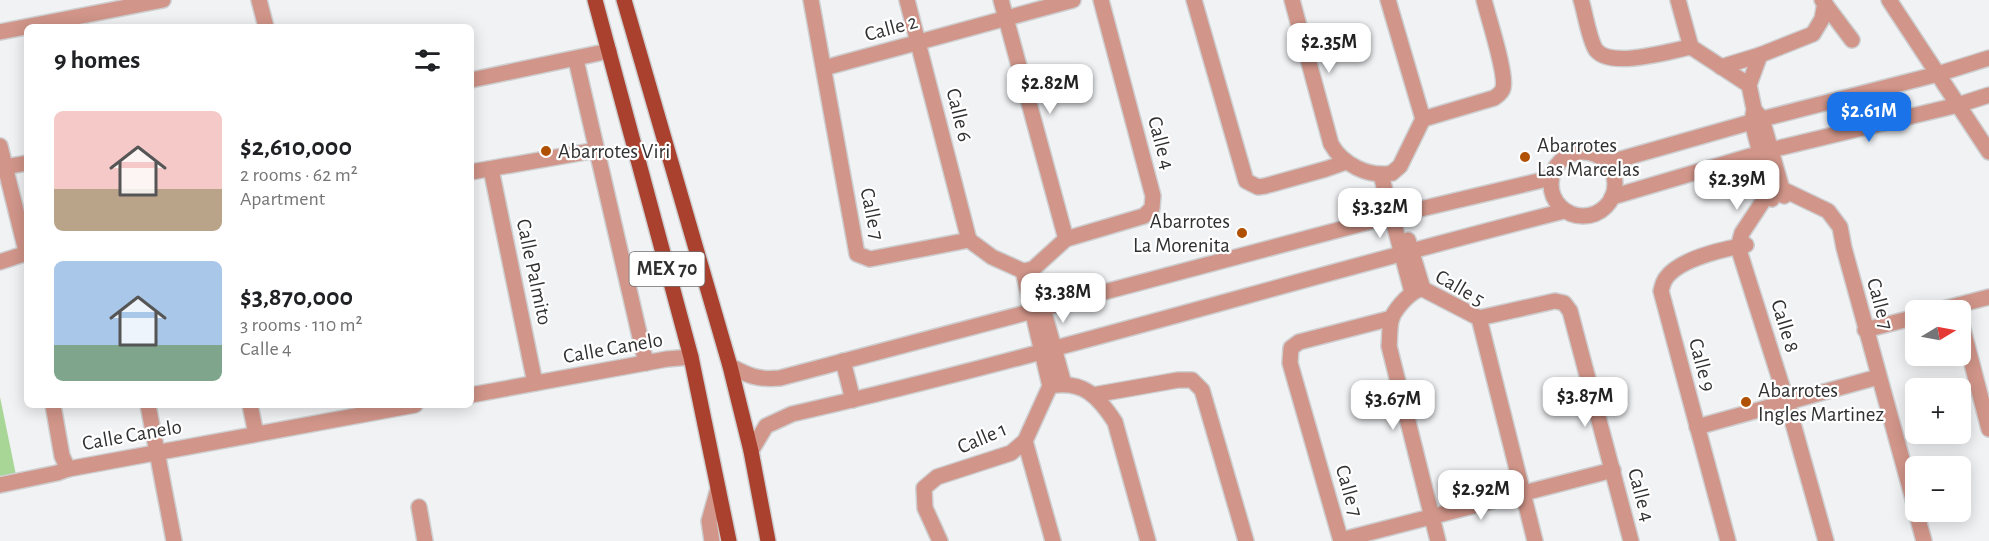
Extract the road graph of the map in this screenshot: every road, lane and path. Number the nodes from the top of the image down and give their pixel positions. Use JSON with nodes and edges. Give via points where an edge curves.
{"nodes":[{"id":1,"x":163,"y":0,"type":"edge"},
{"id":2,"x":259,"y":0,"type":"edge"},
{"id":3,"x":595,"y":0,"type":"edge"},
{"id":4,"x":624,"y":0,"type":"edge"},
{"id":5,"x":812,"y":0,"type":"edge"},
{"id":6,"x":907,"y":0,"type":"edge"},
{"id":7,"x":1001,"y":0,"type":"edge"},
{"id":8,"x":1073,"y":0,"type":"edge"},
{"id":9,"x":1101,"y":0,"type":"edge"},
{"id":10,"x":1194,"y":0,"type":"edge"},
{"id":11,"x":1292,"y":0,"type":"edge"},
{"id":12,"x":1388,"y":0,"type":"edge"},
{"id":13,"x":1484,"y":0,"type":"edge"},
{"id":14,"x":1581,"y":0,"type":"edge"},
{"id":15,"x":1678,"y":0,"type":"edge"},
{"id":16,"x":1889,"y":0,"type":"edge"},
{"id":17,"x":1823,"y":2,"type":"edge"},
{"id":18,"x":1006,"y":18,"type":"junction"},
{"id":19,"x":41,"y":24,"type":"edge"},
{"id":20,"x":265,"y":24,"type":"edge"},
{"id":21,"x":24,"y":27,"type":"edge"},
{"id":22,"x":0,"y":32,"type":"edge"},
{"id":23,"x":1852,"y":40,"type":"dead end"},
{"id":24,"x":918,"y":42,"type":"junction"},
{"id":25,"x":1691,"y":47,"type":"junction"},
{"id":26,"x":609,"y":51,"type":"junction"},
{"id":27,"x":1760,"y":55,"type":"junction"},
{"id":28,"x":1989,"y":58,"type":"edge"},
{"id":29,"x":576,"y":60,"type":"junction"},
{"id":30,"x":1720,"y":67,"type":"junction"},
{"id":31,"x":824,"y":68,"type":"junction"},
{"id":32,"x":1938,"y":74,"type":"junction"},
{"id":33,"x":474,"y":79,"type":"edge"},
{"id":34,"x":1749,"y":85,"type":"junction"},
{"id":35,"x":1989,"y":95,"type":"edge"},
{"id":36,"x":1958,"y":105,"type":"junction"},
{"id":37,"x":1756,"y":117,"type":"junction"},
{"id":38,"x":1423,"y":119,"type":"junction"},
{"id":39,"x":0,"y":146,"type":"edge"},
{"id":40,"x":597,"y":150,"type":"junction"},
{"id":41,"x":1765,"y":152,"type":"junction"},
{"id":42,"x":1989,"y":152,"type":"edge"},
{"id":43,"x":1346,"y":162,"type":"junction"},
{"id":44,"x":1607,"y":163,"type":"junction"},
{"id":45,"x":24,"y":164,"type":"edge"},
{"id":46,"x":3,"y":167,"type":"edge"},
{"id":47,"x":491,"y":169,"type":"junction"},
{"id":48,"x":474,"y":172,"type":"edge"},
{"id":49,"x":1387,"y":174,"type":"junction"},
{"id":50,"x":1551,"y":178,"type":"junction"},
{"id":51,"x":1612,"y":197,"type":"junction"},
{"id":52,"x":1777,"y":197,"type":"junction"},
{"id":53,"x":1564,"y":211,"type":"junction"},
{"id":54,"x":1396,"y":215,"type":"junction"},
{"id":55,"x":1066,"y":239,"type":"junction"},
{"id":56,"x":969,"y":240,"type":"junction"},
{"id":57,"x":24,"y":243,"type":"edge"},
{"id":58,"x":1406,"y":251,"type":"junction"},
{"id":59,"x":1742,"y":251,"type":"junction"},
{"id":60,"x":24,"y":255,"type":"edge"},
{"id":61,"x":0,"y":262,"type":"edge"},
{"id":62,"x":1028,"y":270,"type":"junction"},
{"id":63,"x":1417,"y":291,"type":"junction"},
{"id":64,"x":1989,"y":297,"type":"edge"},
{"id":65,"x":1971,"y":305,"type":"edge"},
{"id":66,"x":1037,"y":309,"type":"junction"},
{"id":67,"x":1392,"y":318,"type":"junction"},
{"id":68,"x":1479,"y":318,"type":"junction"},
{"id":69,"x":1905,"y":320,"type":"edge"},
{"id":70,"x":1865,"y":330,"type":"junction"},
{"id":71,"x":1047,"y":351,"type":"junction"},
{"id":72,"x":691,"y":357,"type":"junction"},
{"id":73,"x":1971,"y":358,"type":"edge"},
{"id":74,"x":843,"y":361,"type":"junction"},
{"id":75,"x":646,"y":363,"type":"junction"},
{"id":76,"x":730,"y":366,"type":"junction"},
{"id":77,"x":1878,"y":378,"type":"junction"},
{"id":78,"x":535,"y":383,"type":"junction"},
{"id":79,"x":1057,"y":385,"type":"junction"},
{"id":80,"x":474,"y":394,"type":"edge"},
{"id":81,"x":1093,"y":395,"type":"junction"},
{"id":82,"x":853,"y":400,"type":"junction"},
{"id":83,"x":1787,"y":402,"type":"junction"},
{"id":84,"x":54,"y":408,"type":"edge"},
{"id":85,"x":149,"y":408,"type":"edge"},
{"id":86,"x":251,"y":408,"type":"edge"},
{"id":87,"x":380,"y":408,"type":"edge"},
{"id":88,"x":346,"y":411,"type":"edge"},
{"id":89,"x":1696,"y":427,"type":"junction"},
{"id":90,"x":1989,"y":429,"type":"edge"},
{"id":91,"x":256,"y":434,"type":"junction"},
{"id":92,"x":1025,"y":441,"type":"junction"},
{"id":93,"x":751,"y":451,"type":"junction"},
{"id":94,"x":157,"y":452,"type":"junction"},
{"id":95,"x":68,"y":469,"type":"junction"},
{"id":96,"x":1613,"y":470,"type":"junction"},
{"id":97,"x":1905,"y":472,"type":"edge"},
{"id":98,"x":0,"y":484,"type":"edge"},
{"id":99,"x":718,"y":489,"type":"junction"},
{"id":100,"x":1522,"y":493,"type":"junction"},
{"id":101,"x":418,"y":507,"type":"dead end"},
{"id":102,"x":1432,"y":517,"type":"junction"},
{"id":103,"x":1919,"y":522,"type":"edge"},
{"id":104,"x":174,"y":541,"type":"edge"},
{"id":105,"x":425,"y":541,"type":"edge"},
{"id":106,"x":712,"y":541,"type":"edge"},
{"id":107,"x":729,"y":541,"type":"edge"},
{"id":108,"x":768,"y":541,"type":"edge"},
{"id":109,"x":940,"y":541,"type":"edge"},
{"id":110,"x":1053,"y":541,"type":"edge"},
{"id":111,"x":1148,"y":541,"type":"edge"},
{"id":112,"x":1246,"y":541,"type":"edge"},
{"id":113,"x":1341,"y":541,"type":"edge"},
{"id":114,"x":1438,"y":541,"type":"edge"},
{"id":115,"x":1535,"y":541,"type":"edge"},
{"id":116,"x":1631,"y":541,"type":"edge"},
{"id":117,"x":1728,"y":541,"type":"edge"},
{"id":118,"x":1826,"y":541,"type":"edge"},
{"id":119,"x":1924,"y":541,"type":"edge"}],
"edges":[{"from":1,"to":19,"type":"street"},
{"from":2,"to":20,"type":"street"},
{"from":3,"to":26,"type":"main road","number":"MEX 70"},
{"from":4,"to":76,"type":"main road","number":"MEX 70"},
{"from":5,"to":31,"type":"street","name":"Calle 7"},
{"from":6,"to":24,"type":"street","name":"Calle 6"},
{"from":7,"to":18,"type":"street"},
{"from":8,"to":18,"type":"street","name":"Calle 2"},
{"from":9,"to":55,"type":"street","name":"Calle 4","via":[[1153,196],[1152,208],[1144,216]]},
{"from":10,"to":43,"type":"street","via":[[1246,181],[1266,186]]},
{"from":11,"to":43,"type":"street","via":[[1330,144]]},
{"from":12,"to":38,"type":"street"},
{"from":13,"to":38,"type":"street","via":[[1503,73],[1500,94]]},
{"from":14,"to":25,"type":"street","via":[[1594,48],[1604,57],[1619,60]]},
{"from":15,"to":25,"type":"street"},
{"from":16,"to":32,"type":"street"},
{"from":17,"to":23,"type":"street"},
{"from":17,"to":27,"type":"street","via":[[1821,19],[1813,34]]},
{"from":18,"to":24,"type":"street","name":"Calle 2"},
{"from":18,"to":55,"type":"street"},
{"from":21,"to":22,"type":"street"},
{"from":24,"to":31,"type":"street","name":"Calle 2"},
{"from":24,"to":56,"type":"street","name":"Calle 6"},
{"from":25,"to":30,"type":"street"},
{"from":26,"to":29,"type":"street"},
{"from":26,"to":72,"type":"main road","number":"MEX 70"},
{"from":27,"to":30,"type":"street"},
{"from":27,"to":34,"type":"street"},
{"from":28,"to":32,"type":"street"},
{"from":29,"to":33,"type":"street"},
{"from":29,"to":40,"type":"street"},
{"from":30,"to":34,"type":"street"},
{"from":31,"to":56,"type":"street","name":"Calle 7","via":[[857,254],[870,259]]},
{"from":32,"to":36,"type":"street"},
{"from":32,"to":37,"type":"street"},
{"from":34,"to":37,"type":"street"},
{"from":35,"to":36,"type":"street"},
{"from":36,"to":41,"type":"street"},
{"from":36,"to":42,"type":"street"},
{"from":37,"to":41,"type":"street"},
{"from":37,"to":44,"type":"street"},
{"from":38,"to":49,"type":"street","via":[[1400,166]]},
{"from":39,"to":46,"type":"street"},
{"from":40,"to":47,"type":"street"},
{"from":40,"to":75,"type":"street"},
{"from":41,"to":51,"type":"street"},
{"from":41,"to":52,"type":"street"},
{"from":43,"to":49,"type":"street"},
{"from":44,"to":50,"type":"street","via":[[1586,152],[1570,154],[1557,164]]},
{"from":44,"to":51,"type":"street","via":[[1615,180]]},
{"from":45,"to":46,"type":"street"},
{"from":46,"to":57,"type":"street"},
{"from":47,"to":48,"type":"street"},
{"from":47,"to":78,"type":"street","name":"Calle Palmito"},
{"from":49,"to":54,"type":"street"},
{"from":50,"to":53,"type":"street","via":[[1553,196]]},
{"from":50,"to":54,"type":"street"},
{"from":51,"to":53,"type":"street","via":[[1602,210],[1587,216]]},
{"from":52,"to":59,"type":"street","via":[[1742,233]]},
{"from":52,"to":70,"type":"street","name":"Calle 7","via":[[1828,211],[1840,227]]},
{"from":53,"to":58,"type":"street"},
{"from":54,"to":58,"type":"street"},
{"from":54,"to":66,"type":"street"},
{"from":55,"to":62,"type":"street"},
{"from":56,"to":62,"type":"street","via":[[992,257]]},
{"from":58,"to":63,"type":"street"},
{"from":58,"to":71,"type":"street"},
{"from":59,"to":83,"type":"street","name":"Calle 8"},
{"from":59,"to":89,"type":"street","name":"Calle 9","via":[[1687,262],[1664,279],[1661,291]]},
{"from":60,"to":61,"type":"street"},
{"from":62,"to":66,"type":"street"},
{"from":63,"to":67,"type":"street"},
{"from":63,"to":68,"type":"street","name":"Calle 5"},
{"from":64,"to":65,"type":"street"},
{"from":66,"to":71,"type":"street"},
{"from":66,"to":74,"type":"street"},
{"from":67,"to":102,"type":"street","via":[[1389,346]]},
{"from":67,"to":113,"type":"street","name":"Calle 7","via":[[1299,342],[1291,348],[1290,363]]},
{"from":68,"to":96,"type":"street","name":"Calle 4","via":[[1555,301],[1564,303],[1570,310]]},
{"from":68,"to":100,"type":"street","name":"Calle 5"},
{"from":69,"to":70,"type":"street"},
{"from":70,"to":77,"type":"street","name":"Calle 7"},
{"from":71,"to":79,"type":"street"},
{"from":71,"to":82,"type":"street"},
{"from":72,"to":75,"type":"street","name":"Calle Canelo"},
{"from":72,"to":99,"type":"main road","number":"MEX 70"},
{"from":73,"to":90,"type":"street"},
{"from":74,"to":76,"type":"street","via":[[764,380]]},
{"from":74,"to":82,"type":"street"},
{"from":75,"to":78,"type":"street","name":"Calle Canelo"},
{"from":76,"to":93,"type":"main road","number":"MEX 70"},
{"from":77,"to":83,"type":"street"},
{"from":77,"to":97,"type":"street","name":"Calle 7"},
{"from":78,"to":80,"type":"street","name":"Calle Canelo"},
{"from":79,"to":81,"type":"street","via":[[1074,385]]},
{"from":79,"to":92,"type":"street","name":"Calle 1"},
{"from":81,"to":111,"type":"street","via":[[1115,422]]},
{"from":81,"to":112,"type":"street","via":[[1192,380],[1202,390]]},
{"from":82,"to":93,"type":"street","via":[[771,423]]},
{"from":83,"to":89,"type":"street"},
{"from":83,"to":118,"type":"street","name":"Calle 8"},
{"from":84,"to":95,"type":"street"},
{"from":85,"to":94,"type":"street"},
{"from":86,"to":91,"type":"street"},
{"from":87,"to":88,"type":"street","name":"Calle Canelo"},
{"from":88,"to":91,"type":"street","name":"Calle Canelo"},
{"from":89,"to":117,"type":"street","name":"Calle 9"},
{"from":91,"to":94,"type":"street","name":"Calle Canelo"},
{"from":92,"to":109,"type":"street","name":"Calle 1","via":[[1011,453],[937,477],[924,488],[925,508]]},
{"from":92,"to":110,"type":"street"},
{"from":93,"to":108,"type":"main road","number":"MEX 70"},
{"from":94,"to":95,"type":"street","name":"Calle Canelo"},
{"from":94,"to":104,"type":"street"},
{"from":95,"to":98,"type":"street","name":"Calle Canelo"},
{"from":96,"to":100,"type":"street"},
{"from":96,"to":116,"type":"street","name":"Calle 4"},
{"from":99,"to":106,"type":"street","via":[[709,521]]},
{"from":99,"to":107,"type":"main road","number":"MEX 70"},
{"from":100,"to":102,"type":"street"},
{"from":100,"to":115,"type":"street","name":"Calle 5"},
{"from":101,"to":105,"type":"street"},
{"from":102,"to":113,"type":"street"},
{"from":102,"to":114,"type":"street"},
{"from":103,"to":119,"type":"street","name":"Calle 7"}]}
